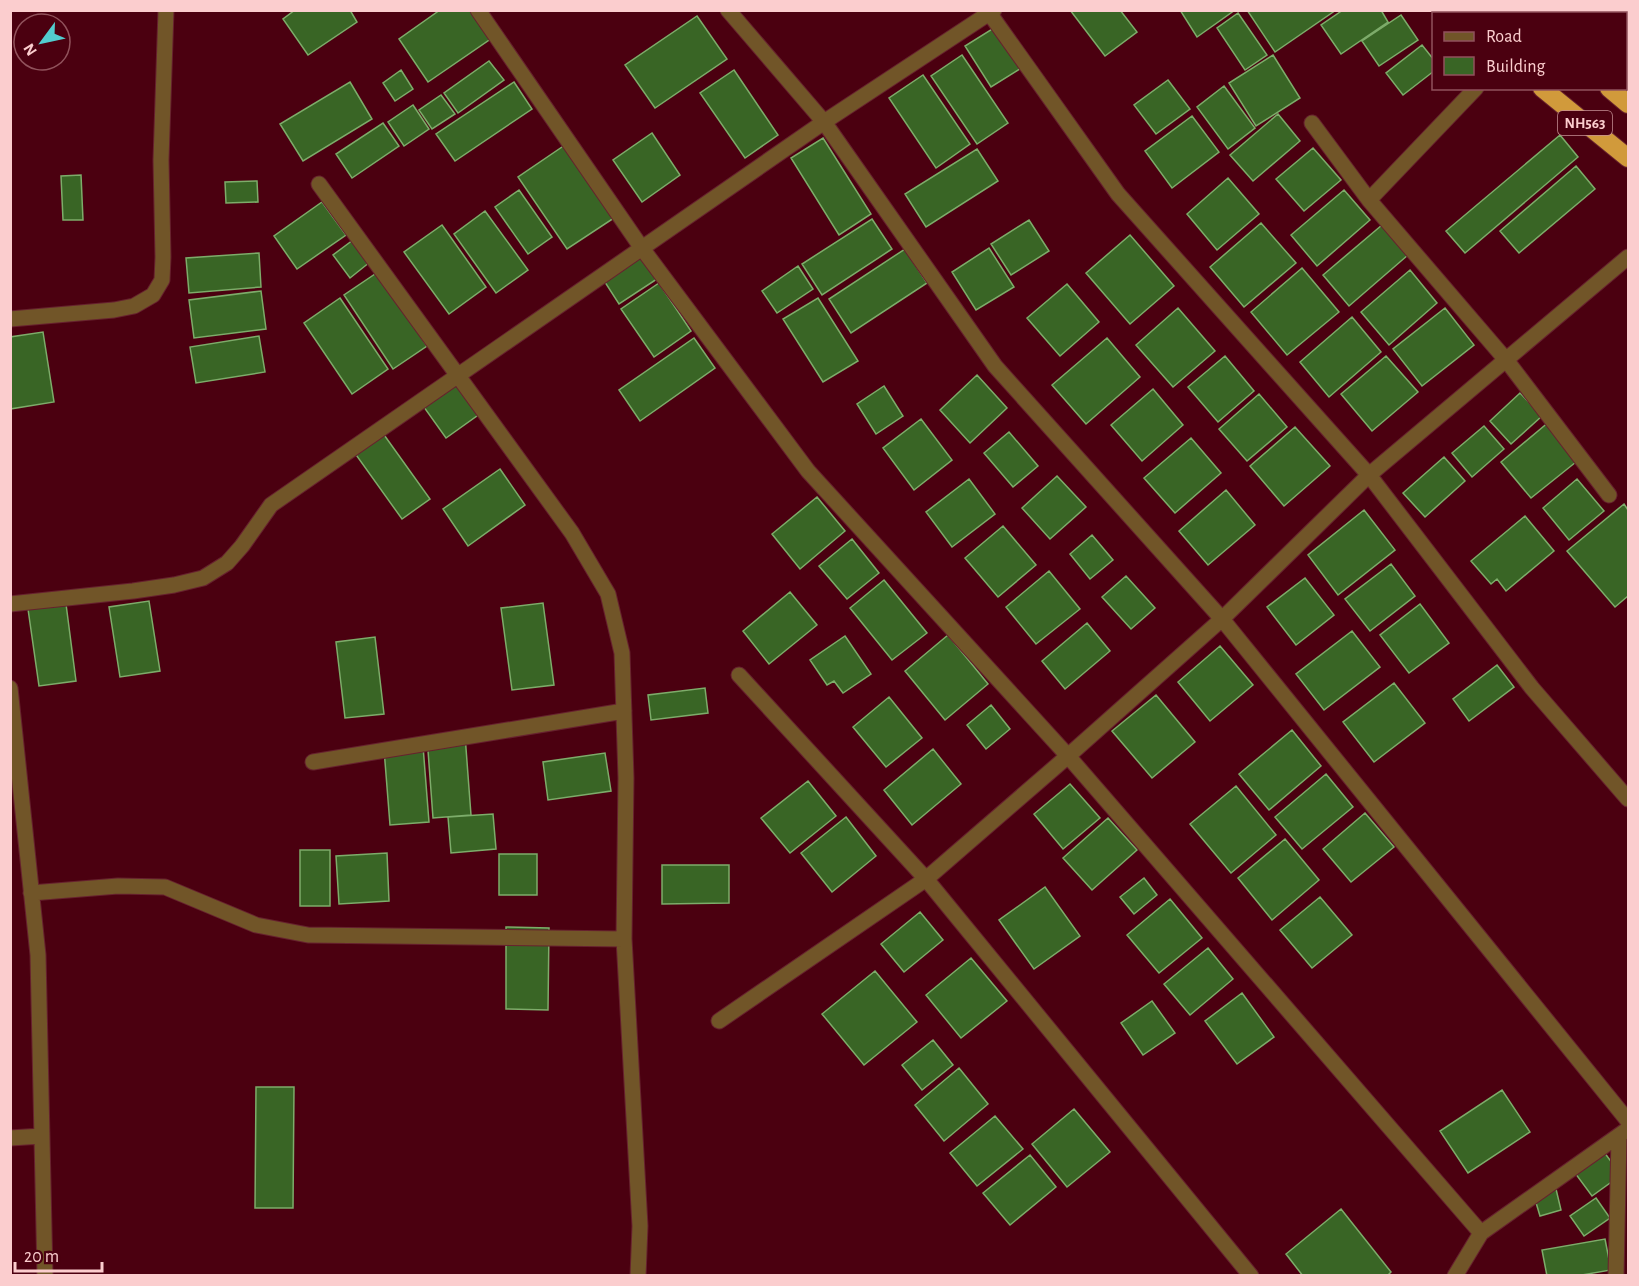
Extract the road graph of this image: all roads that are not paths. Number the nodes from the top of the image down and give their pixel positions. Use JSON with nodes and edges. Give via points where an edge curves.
{"nodes":[{"id":1,"x":166,"y":10,"type":"edge"},
{"id":2,"x":478,"y":10,"type":"edge"},
{"id":3,"x":728,"y":10,"type":"edge"},
{"id":4,"x":992,"y":12,"type":"edge"},
{"id":5,"x":1474,"y":90,"type":"edge"},
{"id":6,"x":1544,"y":90,"type":"edge"},
{"id":7,"x":1612,"y":90,"type":"edge"},
{"id":8,"x":1629,"y":104,"type":"edge"},
{"id":9,"x":824,"y":122,"type":"junction"},
{"id":10,"x":1312,"y":123,"type":"dead end"},
{"id":11,"x":1629,"y":158,"type":"edge"},
{"id":12,"x":319,"y":184,"type":"dead end"},
{"id":13,"x":1369,"y":200,"type":"junction"},
{"id":14,"x":641,"y":247,"type":"junction"},
{"id":15,"x":1629,"y":257,"type":"edge"},
{"id":16,"x":10,"y":319,"type":"edge"},
{"id":17,"x":1507,"y":361,"type":"junction"},
{"id":18,"x":457,"y":375,"type":"junction"},
{"id":19,"x":1370,"y":476,"type":"junction"},
{"id":20,"x":1609,"y":495,"type":"dead end"},
{"id":21,"x":10,"y":604,"type":"edge"},
{"id":22,"x":1222,"y":619,"type":"junction"},
{"id":23,"x":740,"y":675,"type":"dead end"},
{"id":24,"x":10,"y":688,"type":"edge"},
{"id":25,"x":624,"y":711,"type":"junction"},
{"id":26,"x":1068,"y":756,"type":"junction"},
{"id":27,"x":313,"y":762,"type":"dead end"},
{"id":28,"x":1629,"y":799,"type":"edge"},
{"id":29,"x":926,"y":879,"type":"junction"},
{"id":30,"x":31,"y":893,"type":"junction"},
{"id":31,"x":624,"y":939,"type":"junction"},
{"id":32,"x":719,"y":1021,"type":"dead end"},
{"id":33,"x":1629,"y":1121,"type":"edge"},
{"id":34,"x":1624,"y":1132,"type":"edge"},
{"id":35,"x":42,"y":1136,"type":"junction"},
{"id":36,"x":10,"y":1138,"type":"edge"},
{"id":37,"x":1481,"y":1233,"type":"junction"},
{"id":38,"x":45,"y":1275,"type":"edge"},
{"id":39,"x":639,"y":1275,"type":"edge"},
{"id":40,"x":1251,"y":1275,"type":"edge"},
{"id":41,"x":1455,"y":1275,"type":"edge"},
{"id":42,"x":1616,"y":1275,"type":"edge"}],
"edges":[{"from":1,"to":16,"type":"street","via":[[162,280],[153,295],[134,306]]},
{"from":2,"to":14,"type":"street"},
{"from":3,"to":9,"type":"street"},
{"from":4,"to":9,"type":"street"},
{"from":4,"to":19,"type":"street","via":[[1118,194]]},
{"from":5,"to":13,"type":"street"},
{"from":6,"to":11,"type":"highway","number":"NH563"},
{"from":7,"to":8,"type":"highway","number":"NH563"},
{"from":9,"to":14,"type":"street"},
{"from":9,"to":22,"type":"street","via":[[995,366]]},
{"from":10,"to":13,"type":"street"},
{"from":12,"to":18,"type":"street"},
{"from":13,"to":17,"type":"street"},
{"from":14,"to":18,"type":"street"},
{"from":14,"to":26,"type":"street","via":[[808,471]]},
{"from":15,"to":17,"type":"street"},
{"from":17,"to":19,"type":"street"},
{"from":17,"to":20,"type":"street"},
{"from":18,"to":21,"type":"street","via":[[271,505],[227,563],[203,578],[132,591]]},
{"from":18,"to":25,"type":"street","via":[[572,533],[608,594],[622,653]]},
{"from":19,"to":22,"type":"street"},
{"from":19,"to":28,"type":"street","via":[[1532,688]]},
{"from":22,"to":26,"type":"street"},
{"from":22,"to":33,"type":"street"},
{"from":23,"to":29,"type":"street"},
{"from":24,"to":30,"type":"street"},
{"from":25,"to":27,"type":"street"},
{"from":25,"to":31,"type":"street"},
{"from":26,"to":29,"type":"street"},
{"from":26,"to":37,"type":"street"},
{"from":29,"to":32,"type":"street"},
{"from":29,"to":40,"type":"street"},
{"from":30,"to":31,"type":"street","via":[[118,886],[165,887],[256,925],[308,935]]},
{"from":30,"to":35,"type":"street","via":[[38,955]]},
{"from":31,"to":39,"type":"street","via":[[640,1226]]},
{"from":34,"to":37,"type":"street"},
{"from":34,"to":42,"type":"street"},
{"from":35,"to":36,"type":"street"},
{"from":35,"to":38,"type":"street"},
{"from":37,"to":41,"type":"street"}]}
